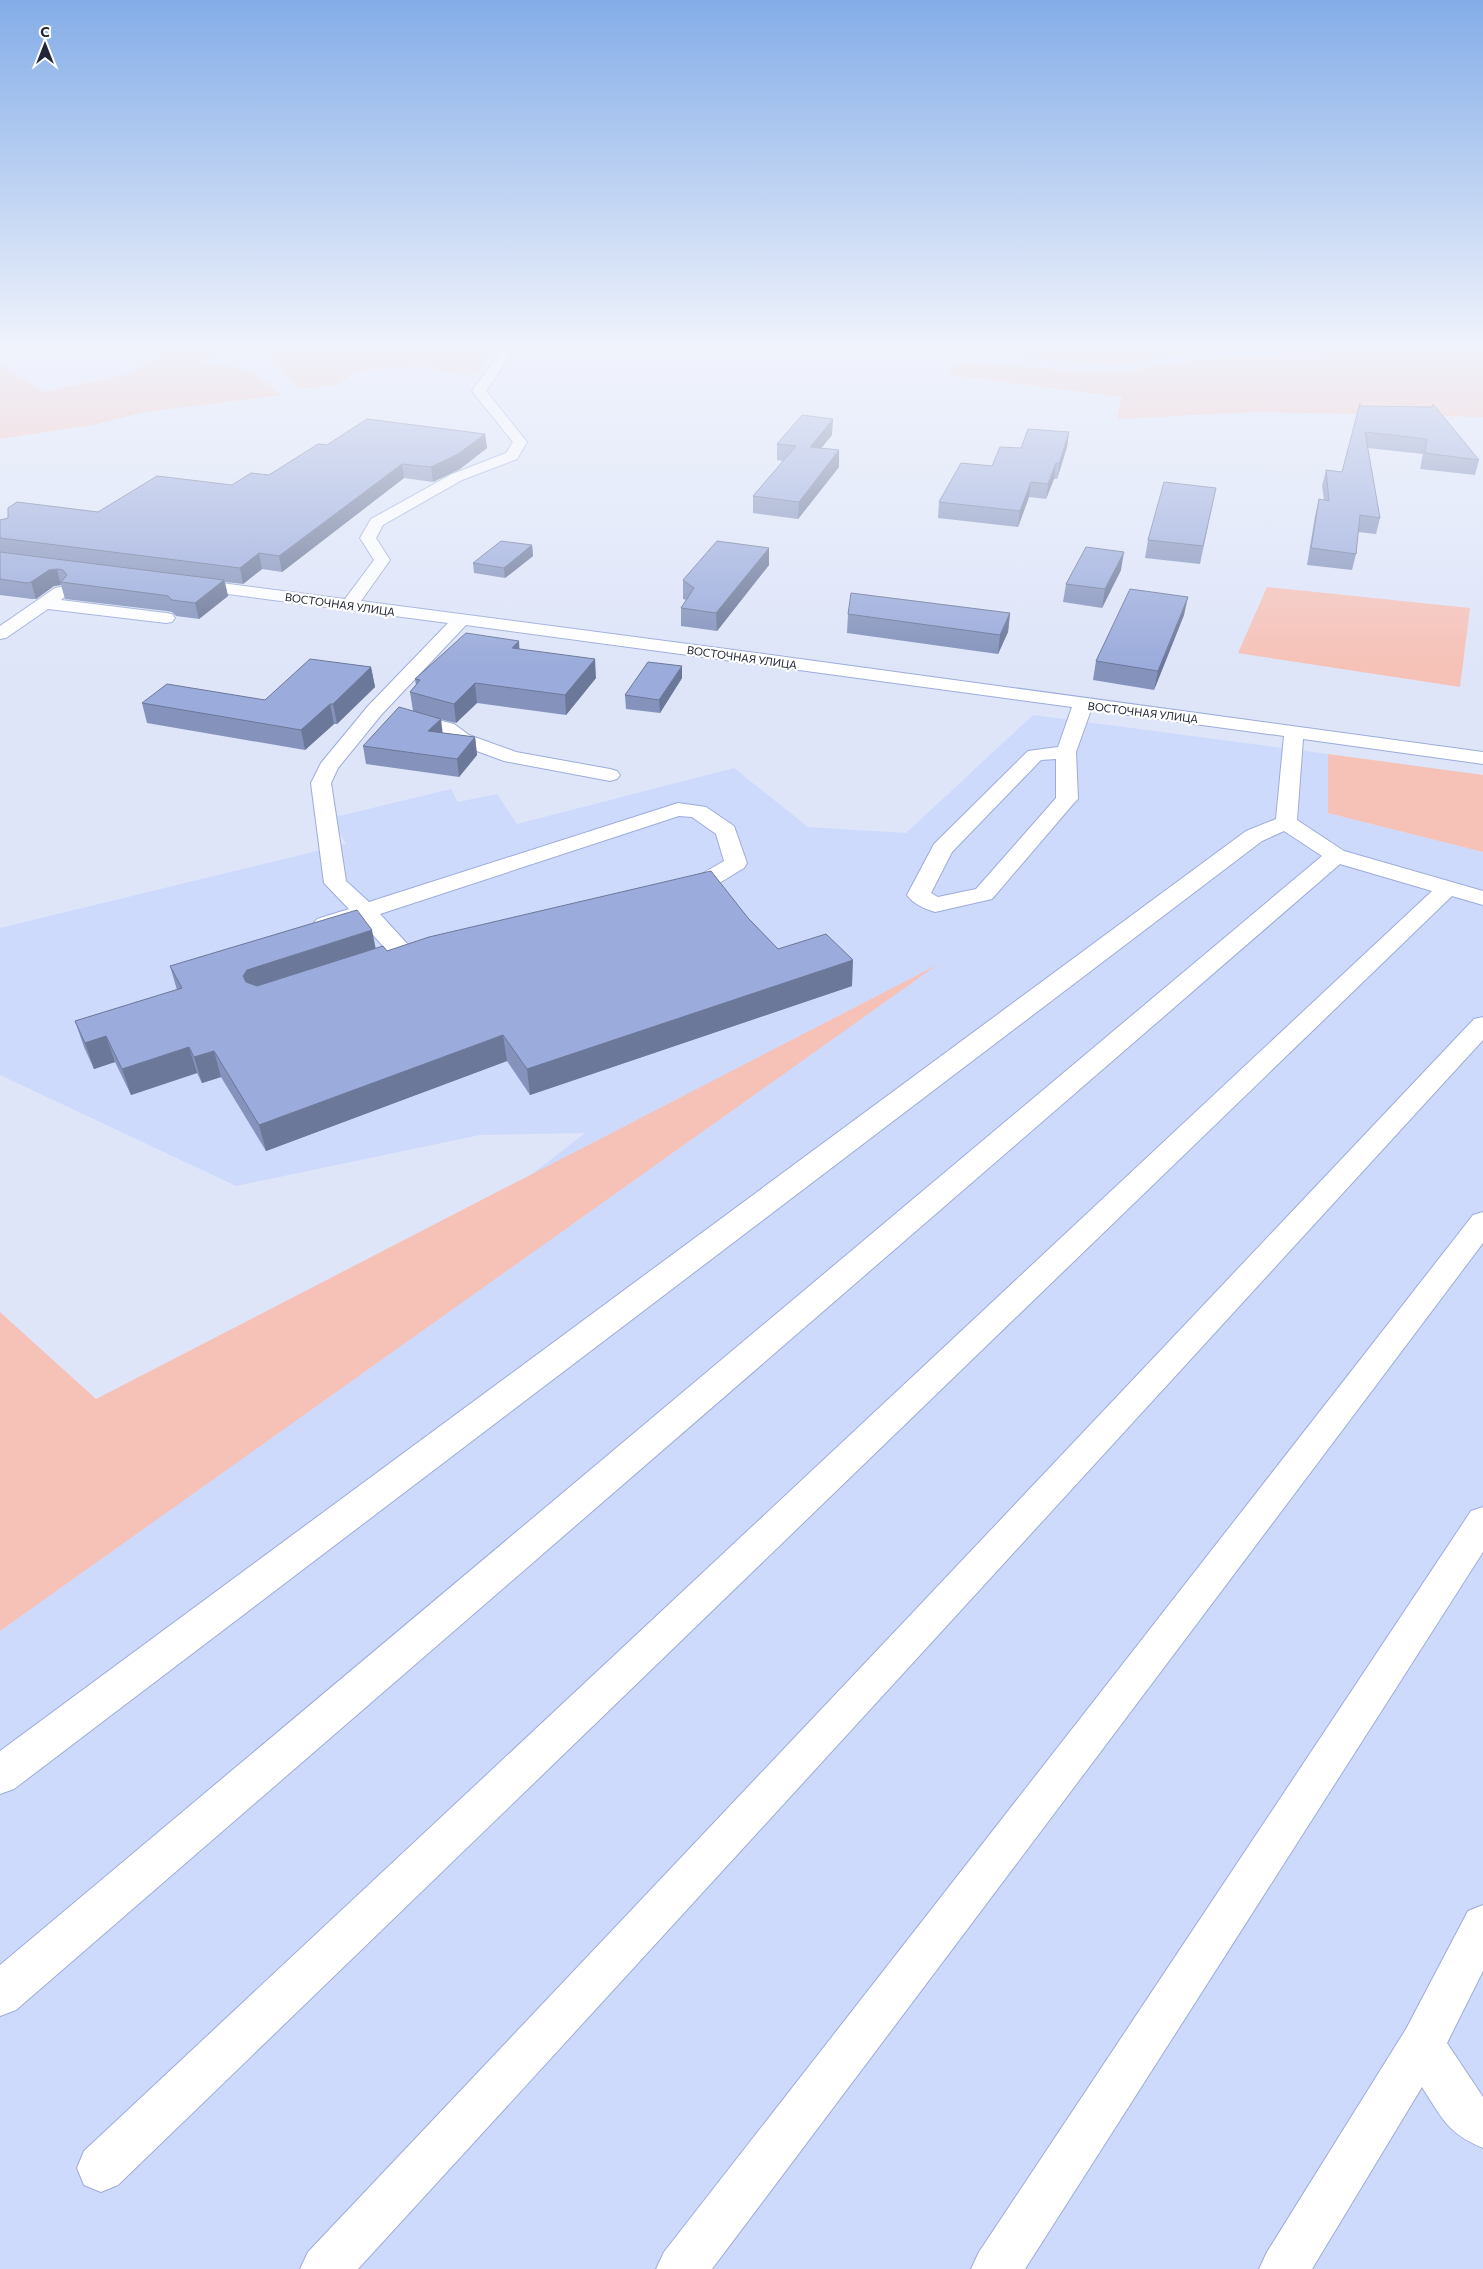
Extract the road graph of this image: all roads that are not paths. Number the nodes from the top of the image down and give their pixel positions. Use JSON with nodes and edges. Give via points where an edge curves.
{"nodes":[{"id":1,"x":514,"y":453,"type":"edge"},
{"id":2,"x":76,"y":582,"type":"edge"},
{"id":3,"x":170,"y":582,"type":"edge"},
{"id":4,"x":45,"y":603,"type":"junction"},
{"id":5,"x":349,"y":605,"type":"junction"},
{"id":6,"x":166,"y":618,"type":"dead end"},
{"id":7,"x":461,"y":620,"type":"junction"},
{"id":8,"x":0,"y":634,"type":"edge"},
{"id":9,"x":1083,"y":704,"type":"junction"},
{"id":10,"x":375,"y":710,"type":"junction"},
{"id":11,"x":1294,"y":732,"type":"junction"},
{"id":12,"x":1066,"y":752,"type":"junction"},
{"id":13,"x":1483,"y":758,"type":"edge"},
{"id":14,"x":610,"y":774,"type":"dead end"},
{"id":15,"x":1286,"y":822,"type":"junction"},
{"id":16,"x":1336,"y":856,"type":"junction"},
{"id":17,"x":1448,"y":888,"type":"junction"},
{"id":18,"x":662,"y":894,"type":"edge"},
{"id":19,"x":1483,"y":898,"type":"edge"},
{"id":20,"x":365,"y":911,"type":"junction"},
{"id":21,"x":301,"y":932,"type":"edge"},
{"id":22,"x":450,"y":946,"type":"edge"},
{"id":23,"x":1483,"y":1025,"type":"edge"},
{"id":24,"x":1483,"y":1222,"type":"edge"},
{"id":25,"x":1483,"y":1522,"type":"edge"},
{"id":26,"x":0,"y":1775,"type":"edge"},
{"id":27,"x":1483,"y":1926,"type":"edge"},
{"id":28,"x":0,"y":1994,"type":"edge"},
{"id":29,"x":1422,"y":2045,"type":"junction"},
{"id":30,"x":1483,"y":2125,"type":"edge"},
{"id":31,"x":101,"y":2168,"type":"dead end"},
{"id":32,"x":325,"y":2269,"type":"edge"},
{"id":33,"x":681,"y":2269,"type":"edge"},
{"id":34,"x":996,"y":2269,"type":"edge"},
{"id":35,"x":1284,"y":2269,"type":"edge"}],
"edges":[{"from":1,"to":5,"type":"street","via":[[457,478],[377,522],[368,538],[382,560]]},
{"from":2,"to":4,"type":"street"},
{"from":3,"to":5,"type":"street","name":"ВОСТОЧНАЯ УЛИЦА"},
{"from":4,"to":6,"type":"street"},
{"from":4,"to":8,"type":"street"},
{"from":5,"to":7,"type":"street","name":"ВОСТОЧНАЯ УЛИЦА"},
{"from":7,"to":9,"type":"street","name":"ВОСТОЧНАЯ УЛИЦА"},
{"from":7,"to":10,"type":"street"},
{"from":9,"to":11,"type":"street","name":"ВОСТОЧНАЯ УЛИЦА"},
{"from":9,"to":12,"type":"street"},
{"from":10,"to":14,"type":"street","via":[[447,728],[462,739],[511,757]]},
{"from":10,"to":20,"type":"street","via":[[328,767],[321,783],[335,883]]},
{"from":11,"to":13,"type":"street","name":"ВОСТОЧНАЯ УЛИЦА"},
{"from":11,"to":15,"type":"street"},
{"from":12,"to":12,"type":"street","via":[[1068,799],[984,894],[935,905],[918,895],[942,849],[1035,755]]},
{"from":15,"to":16,"type":"street"},
{"from":15,"to":26,"type":"street","via":[[1254,836]]},
{"from":16,"to":17,"type":"street"},
{"from":16,"to":28,"type":"street"},
{"from":17,"to":19,"type":"street"},
{"from":17,"to":31,"type":"street"},
{"from":18,"to":20,"type":"street","via":[[699,885],[736,863],[726,831],[698,812],[678,809]]},
{"from":20,"to":21,"type":"street"},
{"from":20,"to":22,"type":"street","via":[[396,960]]},
{"from":23,"to":32,"type":"street"},
{"from":24,"to":33,"type":"street"},
{"from":25,"to":34,"type":"street"},
{"from":27,"to":29,"type":"street"},
{"from":29,"to":30,"type":"street","via":[[1466,2112]]},
{"from":29,"to":35,"type":"street"}]}
